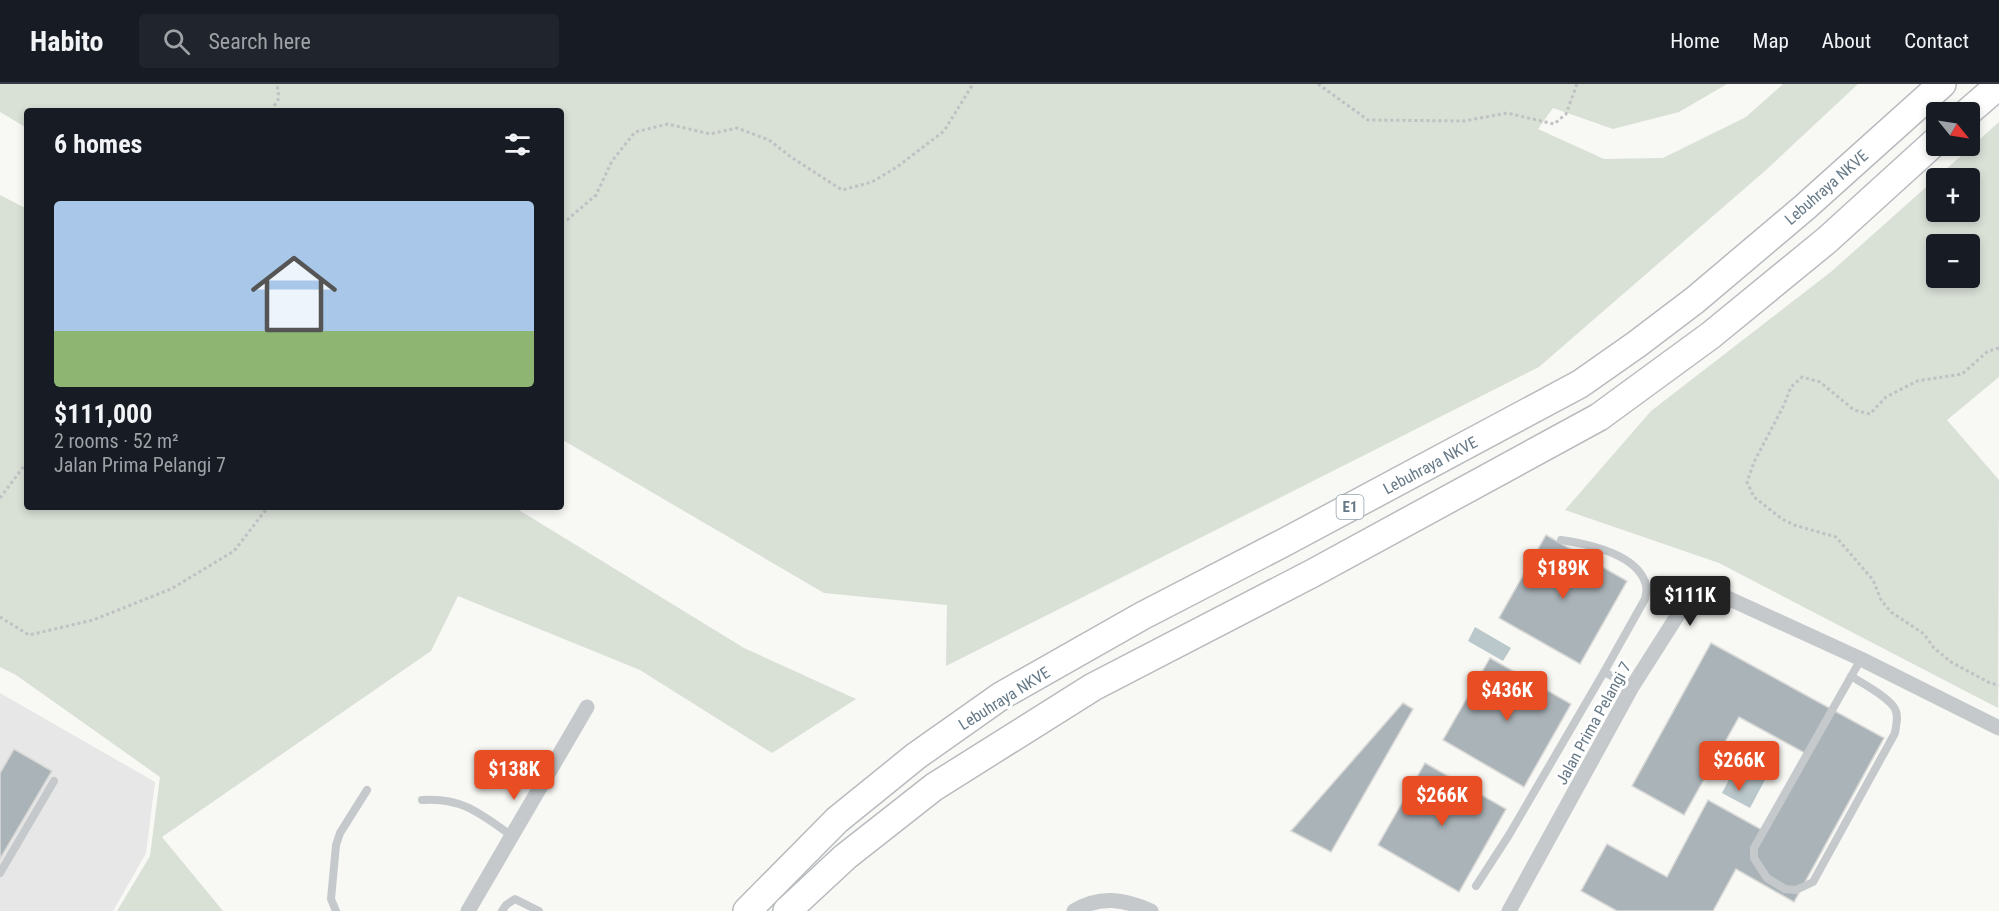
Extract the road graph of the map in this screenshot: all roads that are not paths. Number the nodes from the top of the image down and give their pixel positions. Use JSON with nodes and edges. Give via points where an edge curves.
{"nodes":[{"id":1,"x":1942,"y":84,"type":"edge"},
{"id":2,"x":1999,"y":85,"type":"edge"},
{"id":3,"x":1979,"y":102,"type":"edge"},
{"id":4,"x":1926,"y":150,"type":"edge"},
{"id":5,"x":1561,"y":540,"type":"dead end"},
{"id":6,"x":1861,"y":659,"type":"junction"},
{"id":7,"x":1604,"y":672,"type":"junction"},
{"id":8,"x":1851,"y":676,"type":"junction"},
{"id":9,"x":1632,"y":687,"type":"junction"},
{"id":10,"x":587,"y":707,"type":"dead end"},
{"id":11,"x":1999,"y":728,"type":"edge"},
{"id":12,"x":54,"y":781,"type":"dead end"},
{"id":13,"x":367,"y":790,"type":"dead end"},
{"id":14,"x":422,"y":800,"type":"dead end"},
{"id":15,"x":512,"y":836,"type":"junction"},
{"id":16,"x":0,"y":873,"type":"edge"},
{"id":17,"x":1476,"y":886,"type":"dead end"},
{"id":18,"x":336,"y":911,"type":"edge"},
{"id":19,"x":468,"y":911,"type":"edge"},
{"id":20,"x":502,"y":911,"type":"edge"},
{"id":21,"x":539,"y":911,"type":"edge"},
{"id":22,"x":747,"y":911,"type":"edge"},
{"id":23,"x":787,"y":911,"type":"edge"},
{"id":24,"x":1074,"y":911,"type":"edge"},
{"id":25,"x":1151,"y":911,"type":"edge"},
{"id":26,"x":1509,"y":911,"type":"edge"}],
"edges":[{"from":1,"to":22,"type":"highway","name":"Lebuhraya NKVE","number":"E1","via":[[1695,300],[1581,384],[1142,616],[1001,696],[916,756],[837,820]]},
{"from":2,"to":3,"type":"highway"},
{"from":4,"to":23,"type":"highway","number":"E1","via":[[1827,240],[1711,335],[1599,417],[1093,687],[934,787],[844,857]]},
{"from":5,"to":7,"type":"lane","via":[[1590,544],[1627,561],[1647,586],[1645,599]]},
{"from":6,"to":8,"type":"lane"},
{"from":6,"to":9,"type":"street","name":"Jalan Prima Pelangi 7","via":[[1721,595],[1698,598],[1681,610]]},
{"from":6,"to":11,"type":"street","name":"Jalan Prima Pelangi 7"},
{"from":7,"to":9,"type":"lane"},
{"from":7,"to":17,"type":"lane"},
{"from":8,"to":8,"type":"lane","via":[[1754,848],[1754,858],[1767,878],[1785,889],[1796,890],[1813,882],[1895,733],[1895,709]]},
{"from":9,"to":26,"type":"street","name":"Jalan Prima Pelangi 7"},
{"from":10,"to":15,"type":"street"},
{"from":12,"to":16,"type":"lane"},
{"from":13,"to":18,"type":"lane","via":[[336,845],[332,899]]},
{"from":14,"to":15,"type":"lane","via":[[462,803]]},
{"from":15,"to":19,"type":"street"},
{"from":20,"to":21,"type":"lane","via":[[515,899]]},
{"from":24,"to":25,"type":"street","via":[[1088,903],[1113,900]]}]}
